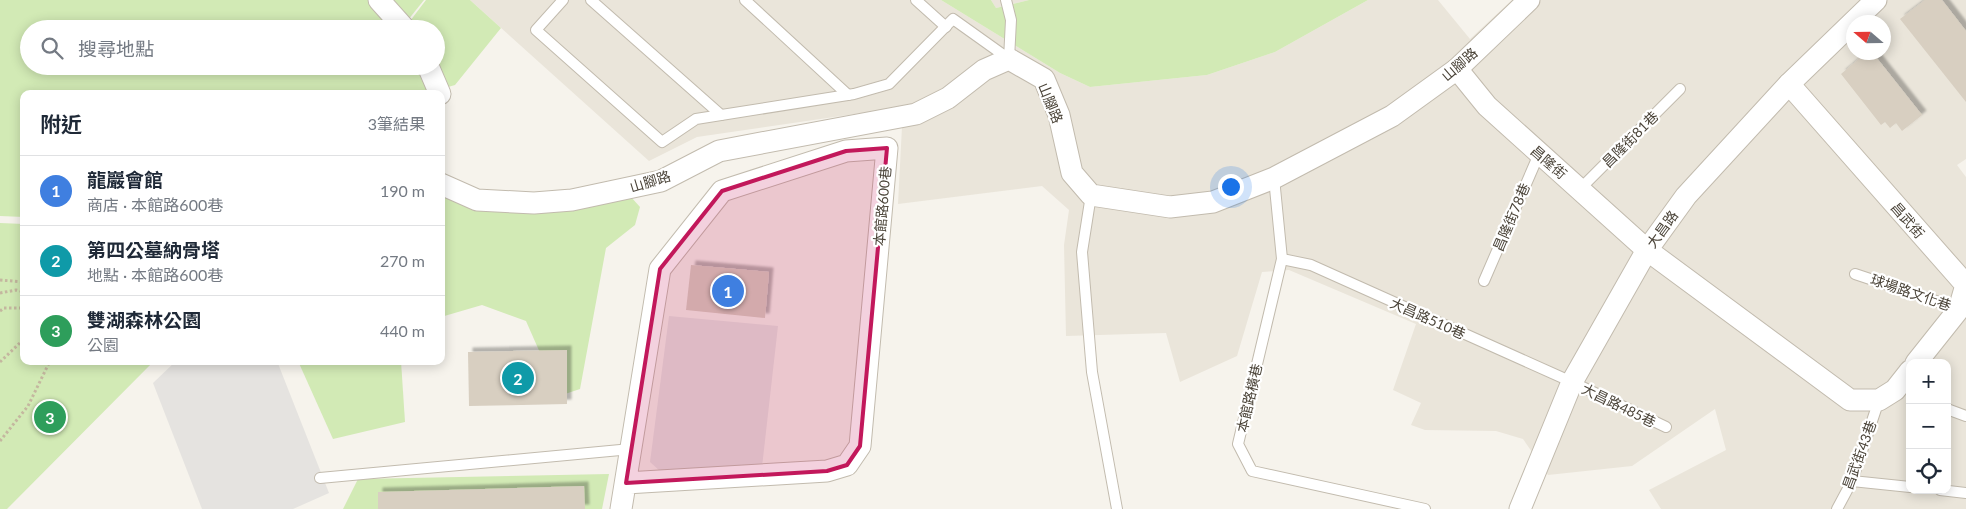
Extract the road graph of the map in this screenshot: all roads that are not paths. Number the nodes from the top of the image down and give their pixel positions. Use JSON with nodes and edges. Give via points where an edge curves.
{"nodes":[{"id":1,"x":379,"y":0,"type":"edge"},
{"id":2,"x":563,"y":0,"type":"edge"},
{"id":3,"x":591,"y":0,"type":"edge"},
{"id":4,"x":745,"y":0,"type":"edge"},
{"id":5,"x":916,"y":0,"type":"edge"},
{"id":6,"x":1006,"y":0,"type":"edge"},
{"id":7,"x":1529,"y":0,"type":"edge"},
{"id":8,"x":1876,"y":0,"type":"edge"},
{"id":9,"x":397,"y":20,"type":"edge"},
{"id":10,"x":946,"y":26,"type":"junction"},
{"id":11,"x":1010,"y":59,"type":"junction"},
{"id":12,"x":1457,"y":69,"type":"junction"},
{"id":13,"x":432,"y":75,"type":"edge"},
{"id":14,"x":1789,"y":84,"type":"junction"},
{"id":15,"x":1680,"y":89,"type":"dead end"},
{"id":16,"x":439,"y":90,"type":"edge"},
{"id":17,"x":848,"y":95,"type":"junction"},
{"id":18,"x":721,"y":114,"type":"junction"},
{"id":19,"x":1538,"y":154,"type":"junction"},
{"id":20,"x":1274,"y":178,"type":"junction"},
{"id":21,"x":445,"y":186,"type":"edge"},
{"id":22,"x":1580,"y":189,"type":"junction"},
{"id":23,"x":1091,"y":195,"type":"junction"},
{"id":24,"x":1647,"y":250,"type":"junction"},
{"id":25,"x":1282,"y":259,"type":"junction"},
{"id":26,"x":1855,"y":274,"type":"dead end"},
{"id":27,"x":1484,"y":280,"type":"dead end"},
{"id":28,"x":1963,"y":310,"type":"edge"},
{"id":29,"x":1920,"y":359,"type":"edge"},
{"id":30,"x":1906,"y":376,"type":"edge"},
{"id":31,"x":1572,"y":382,"type":"junction"},
{"id":32,"x":1892,"y":394,"type":"junction"},
{"id":33,"x":1951,"y":410,"type":"edge"},
{"id":34,"x":1966,"y":416,"type":"edge"},
{"id":35,"x":1666,"y":427,"type":"dead end"},
{"id":36,"x":631,"y":449,"type":"junction"},
{"id":37,"x":320,"y":478,"type":"dead end"},
{"id":38,"x":1852,"y":481,"type":"junction"},
{"id":39,"x":626,"y":483,"type":"junction"},
{"id":40,"x":1906,"y":487,"type":"edge"},
{"id":41,"x":1951,"y":491,"type":"edge"},
{"id":42,"x":1966,"y":493,"type":"edge"},
{"id":43,"x":621,"y":509,"type":"edge"},
{"id":44,"x":1117,"y":509,"type":"edge"},
{"id":45,"x":1425,"y":509,"type":"edge"},
{"id":46,"x":1520,"y":509,"type":"edge"},
{"id":47,"x":1837,"y":509,"type":"edge"}],
"edges":[{"from":1,"to":9,"type":"street"},
{"from":2,"to":18,"type":"lane","via":[[536,30],[662,142],[696,119]]},
{"from":3,"to":18,"type":"lane"},
{"from":4,"to":17,"type":"lane"},
{"from":5,"to":10,"type":"lane"},
{"from":6,"to":11,"type":"lane","via":[[1011,20]]},
{"from":7,"to":12,"type":"street","name":"山腳路"},
{"from":8,"to":14,"type":"street","name":"大昌路"},
{"from":10,"to":11,"type":"lane","via":[[953,19]]},
{"from":10,"to":17,"type":"lane","via":[[889,84]]},
{"from":11,"to":21,"type":"street","name":"山腳路","via":[[984,70],[948,98],[916,114],[719,151],[661,180],[572,200],[534,203],[477,200]]},
{"from":11,"to":23,"type":"street","name":"山腳路","via":[[1044,79],[1058,115],[1072,173]]},
{"from":12,"to":19,"type":"street","name":"昌隆街","via":[[1487,106]]},
{"from":12,"to":20,"type":"street","name":"山腳路","via":[[1392,116]]},
{"from":13,"to":16,"type":"street"},
{"from":14,"to":24,"type":"street","name":"大昌路","via":[[1686,196]]},
{"from":14,"to":28,"type":"street","name":"昌武街","via":[[1966,285]]},
{"from":15,"to":22,"type":"lane","name":"昌隆街81巷"},
{"from":17,"to":18,"type":"lane"},
{"from":19,"to":22,"type":"street","name":"昌隆街"},
{"from":19,"to":27,"type":"lane","name":"昌隆街78巷"},
{"from":20,"to":23,"type":"street","name":"山腳路","via":[[1213,202],[1188,205],[1170,206]]},
{"from":20,"to":25,"type":"lane","name":"本館路橫巷"},
{"from":22,"to":24,"type":"street","name":"昌隆街"},
{"from":23,"to":44,"type":"lane","via":[[1082,261],[1092,372]]},
{"from":24,"to":31,"type":"street","name":"大昌路"},
{"from":24,"to":32,"type":"street","via":[[1850,400]]},
{"from":25,"to":31,"type":"lane","name":"大昌路510巷","via":[[1311,266]]},
{"from":25,"to":45,"type":"lane","name":"本館路橫巷","via":[[1238,444],[1252,471]]},
{"from":26,"to":28,"type":"lane","name":"球場路文化巷"},
{"from":28,"to":29,"type":"street","name":"昌武街"},
{"from":30,"to":32,"type":"street"},
{"from":31,"to":35,"type":"lane","name":"大昌路485巷"},
{"from":31,"to":46,"type":"street","name":"大昌路"},
{"from":32,"to":38,"type":"lane","name":"昌武街43巷"},
{"from":33,"to":34,"type":"lane"},
{"from":36,"to":37,"type":"lane"},
{"from":36,"to":39,"type":"street","name":"本館路600巷"},
{"from":36,"to":39,"type":"street","name":"本館路600巷","via":[[660,270],[722,191],[846,151],[887,148],[860,446],[847,465],[827,471]]},
{"from":38,"to":40,"type":"lane"},
{"from":38,"to":47,"type":"lane","name":"昌武街43巷"},
{"from":39,"to":43,"type":"street","name":"本館路600巷"},
{"from":41,"to":42,"type":"lane"}]}
